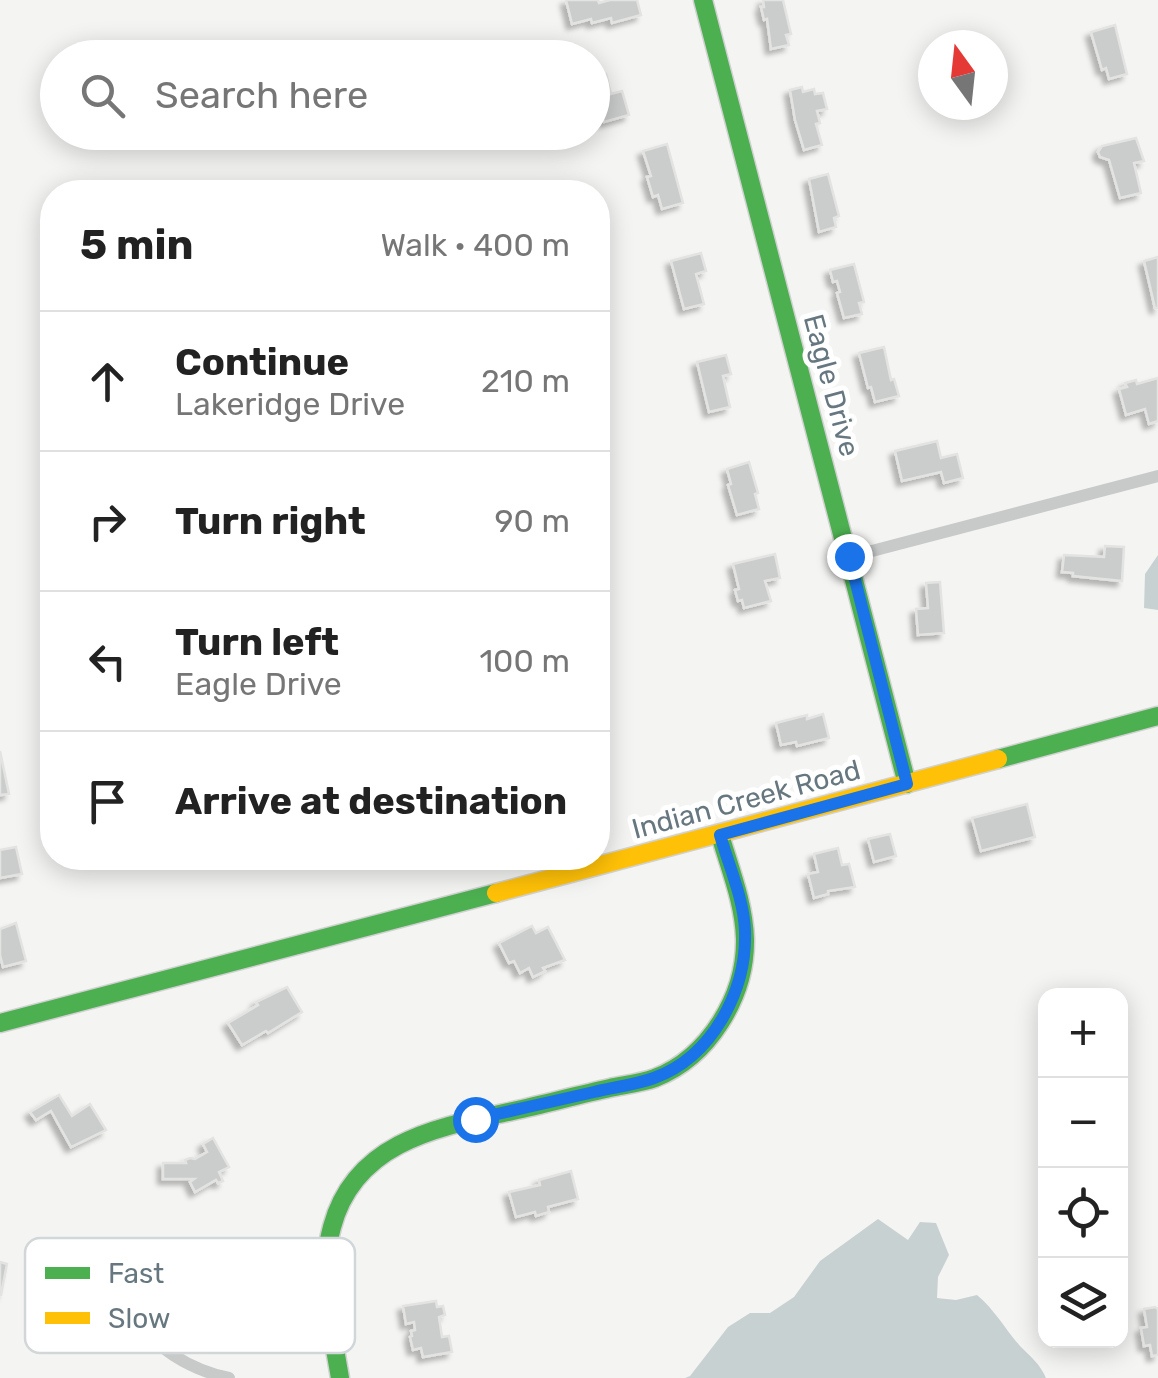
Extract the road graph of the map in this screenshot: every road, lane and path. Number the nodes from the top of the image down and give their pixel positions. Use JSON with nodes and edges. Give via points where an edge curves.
{"nodes":[{"id":1,"x":702,"y":0,"type":"edge"},
{"id":2,"x":1158,"y":476,"type":"edge"},
{"id":3,"x":849,"y":556,"type":"junction"},
{"id":4,"x":1158,"y":716,"type":"edge"},
{"id":5,"x":907,"y":784,"type":"junction"},
{"id":6,"x":720,"y":835,"type":"junction"},
{"id":7,"x":610,"y":864,"type":"edge"},
{"id":8,"x":586,"y":870,"type":"edge"},
{"id":9,"x":0,"y":1023,"type":"edge"},
{"id":10,"x":330,"y":1238,"type":"edge"},
{"id":11,"x":171,"y":1353,"type":"edge"},
{"id":12,"x":337,"y":1353,"type":"edge"},
{"id":13,"x":229,"y":1378,"type":"edge"},
{"id":14,"x":340,"y":1378,"type":"edge"}],
"edges":[{"from":1,"to":3,"type":"street","name":"Eagle Drive"},
{"from":2,"to":3,"type":"street"},
{"from":3,"to":5,"type":"street","name":"Eagle Drive"},
{"from":4,"to":5,"type":"street","name":"Indian Creek Road"},
{"from":5,"to":6,"type":"street","name":"Indian Creek Road"},
{"from":6,"to":7,"type":"street","name":"Indian Creek Road"},
{"from":6,"to":10,"type":"street","via":[[742,913],[744,949],[735,992],[711,1036],[655,1078],[421,1132],[385,1150],[354,1179]]},
{"from":8,"to":9,"type":"street","name":"Indian Creek Road"},
{"from":11,"to":13,"type":"street"},
{"from":12,"to":14,"type":"street"}]}
